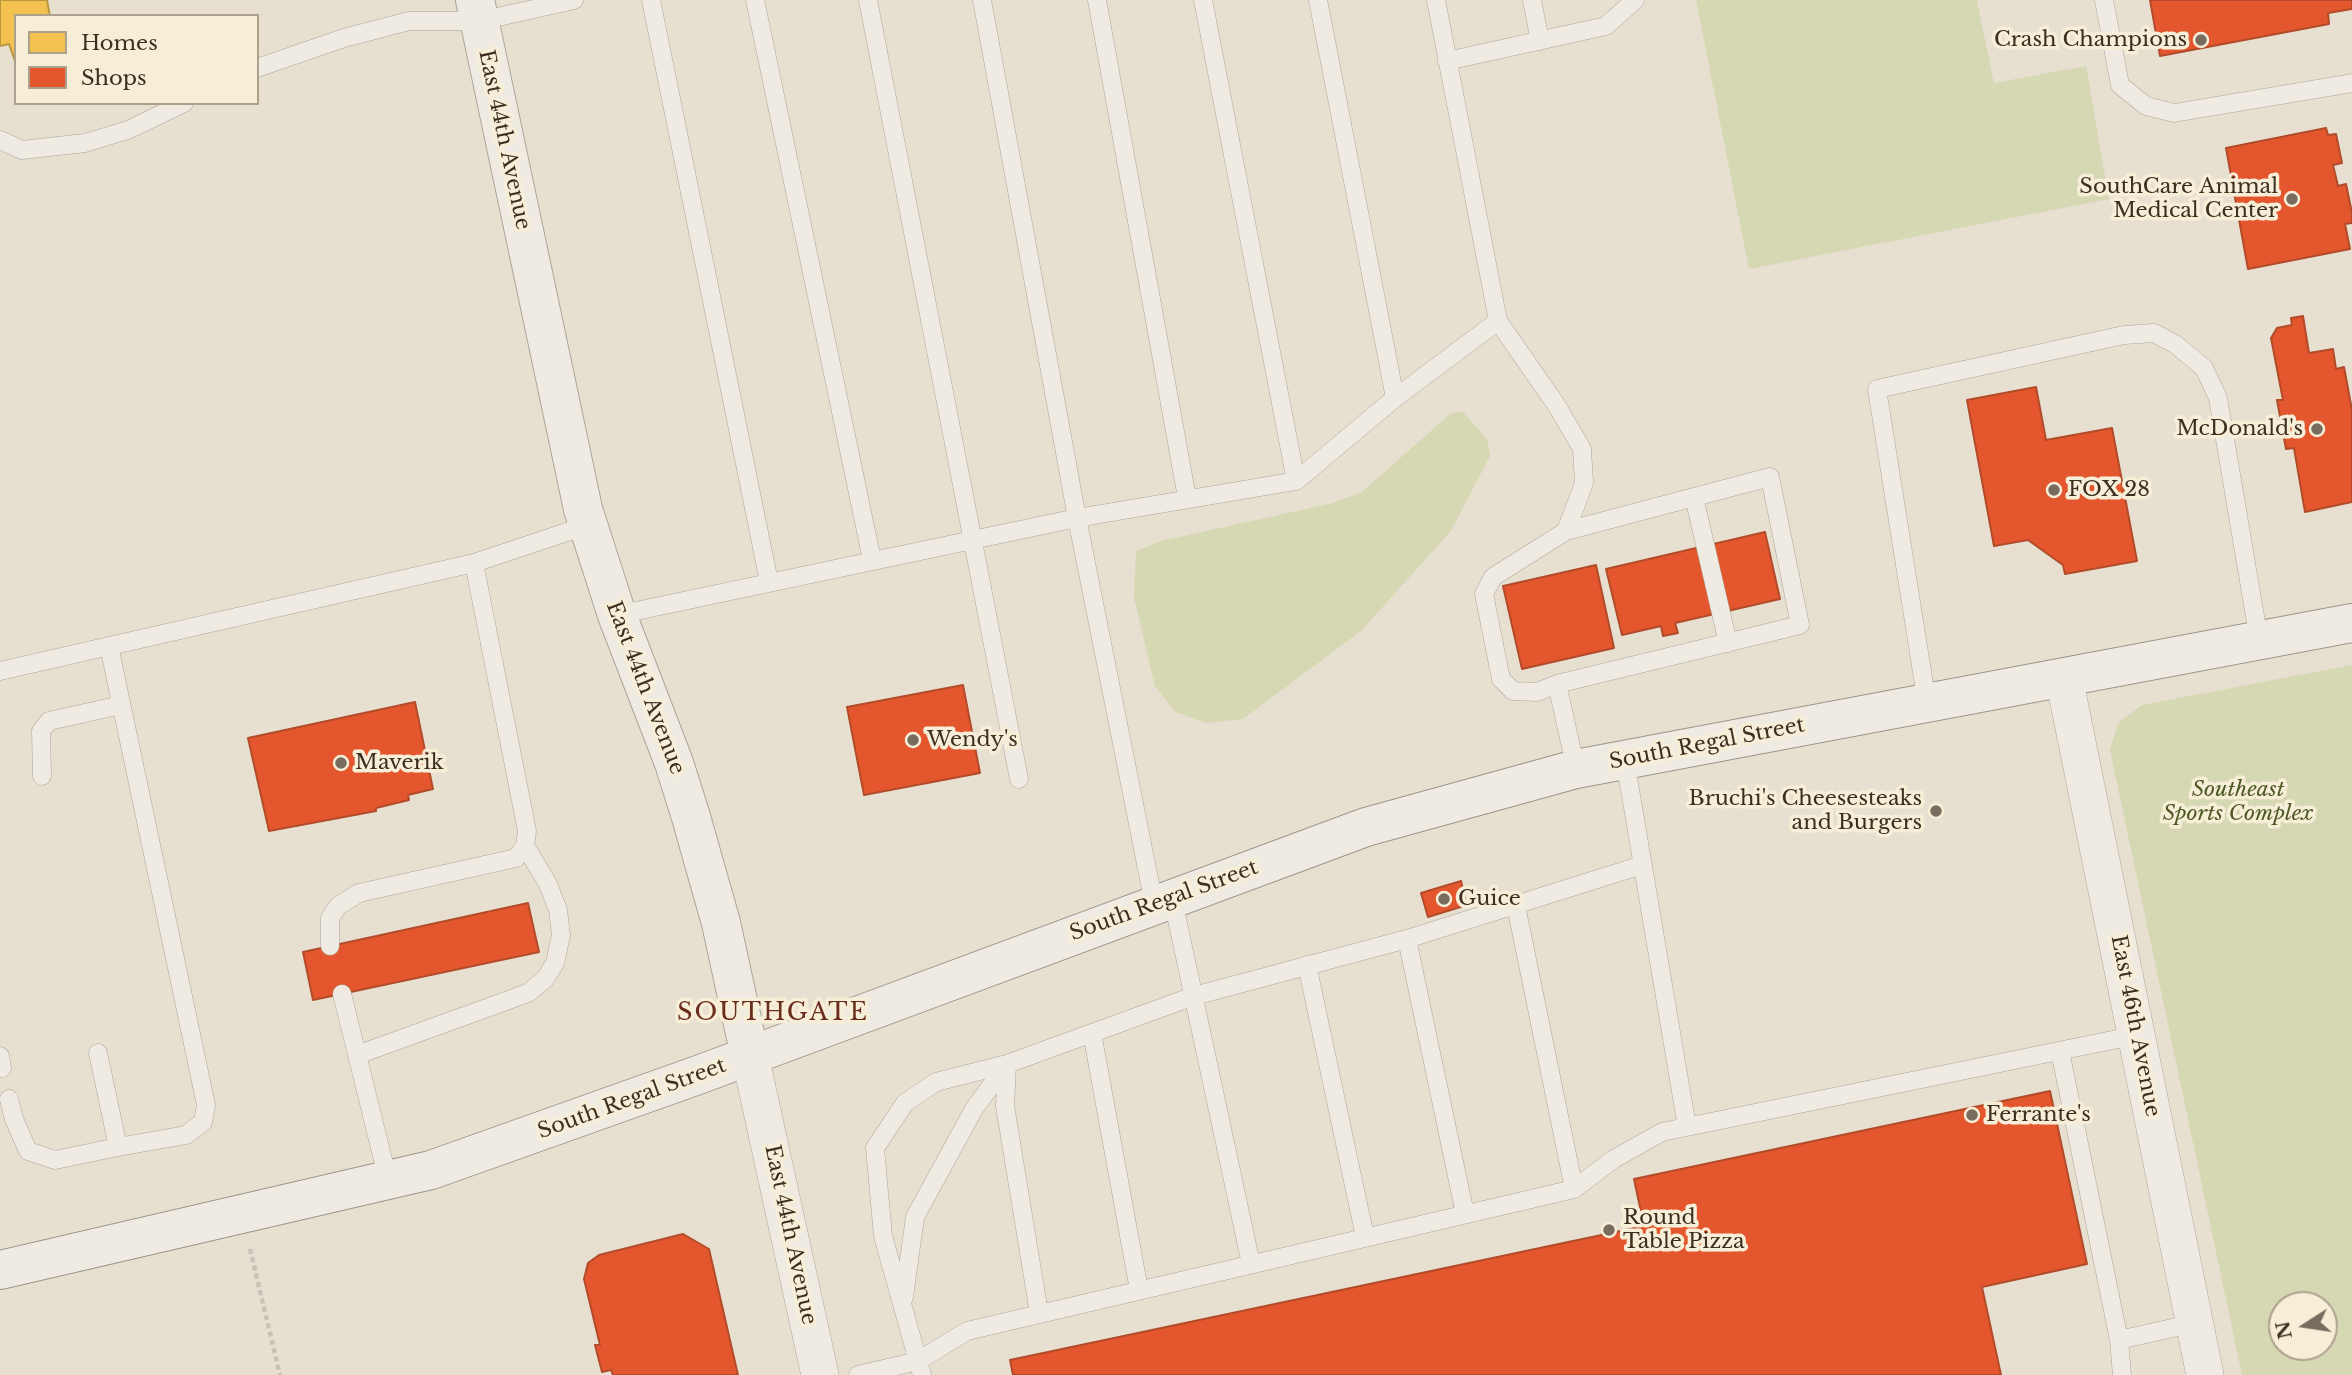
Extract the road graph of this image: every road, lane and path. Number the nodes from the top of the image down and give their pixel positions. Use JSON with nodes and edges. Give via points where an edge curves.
{"nodes":[{"id":1,"x":574,"y":0,"type":"edge"},
{"id":2,"x":651,"y":0,"type":"edge"},
{"id":3,"x":755,"y":0,"type":"edge"},
{"id":4,"x":868,"y":0,"type":"edge"},
{"id":5,"x":982,"y":0,"type":"edge"},
{"id":6,"x":1097,"y":0,"type":"edge"},
{"id":7,"x":1203,"y":0,"type":"edge"},
{"id":8,"x":1318,"y":0,"type":"edge"},
{"id":9,"x":1436,"y":0,"type":"edge"},
{"id":10,"x":1532,"y":0,"type":"edge"},
{"id":11,"x":1635,"y":0,"type":"edge"},
{"id":12,"x":2104,"y":0,"type":"edge"},
{"id":13,"x":477,"y":11,"type":"edge"},
{"id":14,"x":1540,"y":41,"type":"junction"},
{"id":15,"x":1447,"y":61,"type":"junction"},
{"id":16,"x":259,"y":67,"type":"edge"},
{"id":17,"x":2352,"y":83,"type":"edge"},
{"id":18,"x":180,"y":105,"type":"edge"},
{"id":19,"x":0,"y":140,"type":"edge"},
{"id":20,"x":1498,"y":321,"type":"junction"},
{"id":21,"x":1395,"y":398,"type":"junction"},
{"id":22,"x":1296,"y":481,"type":"junction"},
{"id":23,"x":1694,"y":497,"type":"junction"},
{"id":24,"x":1187,"y":498,"type":"junction"},
{"id":25,"x":1077,"y":517,"type":"junction"},
{"id":26,"x":588,"y":525,"type":"junction"},
{"id":27,"x":1566,"y":531,"type":"junction"},
{"id":28,"x":973,"y":538,"type":"junction"},
{"id":29,"x":872,"y":560,"type":"junction"},
{"id":30,"x":474,"y":563,"type":"junction"},
{"id":31,"x":769,"y":582,"type":"junction"},
{"id":32,"x":617,"y":615,"type":"junction"},
{"id":33,"x":2352,"y":623,"type":"edge"},
{"id":34,"x":2259,"y":640,"type":"junction"},
{"id":35,"x":1728,"y":643,"type":"junction"},
{"id":36,"x":109,"y":646,"type":"junction"},
{"id":37,"x":0,"y":671,"type":"edge"},
{"id":38,"x":2064,"y":678,"type":"junction"},
{"id":39,"x":1557,"y":684,"type":"junction"},
{"id":40,"x":1927,"y":703,"type":"junction"},
{"id":41,"x":121,"y":705,"type":"junction"},
{"id":42,"x":1625,"y":760,"type":"junction"},
{"id":43,"x":1576,"y":769,"type":"junction"},
{"id":44,"x":42,"y":776,"type":"dead end"},
{"id":45,"x":1018,"y":779,"type":"dead end"},
{"id":46,"x":525,"y":846,"type":"junction"},
{"id":47,"x":1642,"y":865,"type":"junction"},
{"id":48,"x":1163,"y":900,"type":"junction"},
{"id":49,"x":1516,"y":906,"type":"junction"},
{"id":50,"x":1406,"y":939,"type":"junction"},
{"id":51,"x":330,"y":946,"type":"dead end"},
{"id":52,"x":1307,"y":965,"type":"junction"},
{"id":53,"x":342,"y":994,"type":"dead end"},
{"id":54,"x":1194,"y":996,"type":"junction"},
{"id":55,"x":1092,"y":1033,"type":"junction"},
{"id":56,"x":2137,"y":1035,"type":"junction"},
{"id":57,"x":2060,"y":1051,"type":"junction"},
{"id":58,"x":98,"y":1053,"type":"dead end"},
{"id":59,"x":357,"y":1055,"type":"junction"},
{"id":60,"x":750,"y":1056,"type":"junction"},
{"id":61,"x":1007,"y":1065,"type":"junction"},
{"id":62,"x":9,"y":1099,"type":"dead end"},
{"id":63,"x":1687,"y":1127,"type":"junction"},
{"id":64,"x":118,"y":1147,"type":"junction"},
{"id":65,"x":388,"y":1180,"type":"junction"},
{"id":66,"x":1574,"y":1189,"type":"junction"},
{"id":67,"x":242,"y":1214,"type":"junction"},
{"id":68,"x":1465,"y":1214,"type":"junction"},
{"id":69,"x":1366,"y":1237,"type":"junction"},
{"id":70,"x":1251,"y":1264,"type":"junction"},
{"id":71,"x":0,"y":1270,"type":"edge"},
{"id":72,"x":1139,"y":1290,"type":"junction"},
{"id":73,"x":903,"y":1309,"type":"junction"},
{"id":74,"x":1039,"y":1313,"type":"junction"},
{"id":75,"x":2195,"y":1323,"type":"junction"},
{"id":76,"x":2119,"y":1339,"type":"junction"},
{"id":77,"x":920,"y":1368,"type":"edge"},
{"id":78,"x":280,"y":1375,"type":"edge"},
{"id":79,"x":820,"y":1375,"type":"edge"},
{"id":80,"x":858,"y":1375,"type":"edge"},
{"id":81,"x":2122,"y":1375,"type":"edge"},
{"id":82,"x":2205,"y":1375,"type":"edge"}],
"edges":[{"from":1,"to":13,"type":"lane"},
{"from":2,"to":31,"type":"lane"},
{"from":3,"to":29,"type":"lane"},
{"from":4,"to":28,"type":"lane"},
{"from":5,"to":25,"type":"lane"},
{"from":6,"to":24,"type":"lane"},
{"from":7,"to":22,"type":"lane"},
{"from":8,"to":21,"type":"lane"},
{"from":9,"to":15,"type":"lane"},
{"from":10,"to":14,"type":"lane"},
{"from":11,"to":14,"type":"lane","via":[[1606,26]]},
{"from":12,"to":17,"type":"lane","via":[[2120,85],[2146,106],[2175,113]]},
{"from":13,"to":16,"type":"lane","via":[[409,21]]},
{"from":13,"to":26,"type":"main road","name":"East 44th Avenue"},
{"from":14,"to":15,"type":"lane"},
{"from":15,"to":20,"type":"lane"},
{"from":18,"to":19,"type":"lane","via":[[128,130],[85,143],[22,150]]},
{"from":20,"to":21,"type":"lane"},
{"from":20,"to":27,"type":"lane","via":[[1582,449],[1584,483]]},
{"from":21,"to":22,"type":"lane"},
{"from":22,"to":24,"type":"lane"},
{"from":23,"to":27,"type":"lane"},
{"from":23,"to":35,"type":"lane"},
{"from":23,"to":35,"type":"lane","via":[[1770,477],[1800,625]]},
{"from":24,"to":25,"type":"lane"},
{"from":25,"to":28,"type":"lane"},
{"from":25,"to":48,"type":"lane"},
{"from":26,"to":30,"type":"lane"},
{"from":26,"to":32,"type":"main road","name":"East 44th Avenue"},
{"from":27,"to":39,"type":"lane","via":[[1493,577],[1484,594],[1501,679],[1513,691],[1537,692]]},
{"from":28,"to":29,"type":"lane"},
{"from":28,"to":45,"type":"lane"},
{"from":29,"to":31,"type":"lane"},
{"from":30,"to":36,"type":"lane"},
{"from":30,"to":46,"type":"lane","via":[[527,831]]},
{"from":31,"to":32,"type":"lane"},
{"from":32,"to":60,"type":"main road","name":"East 44th Avenue","via":[[674,762],[702,854]]},
{"from":33,"to":34,"type":"main road","name":"South Regal Street"},
{"from":34,"to":38,"type":"main road","name":"South Regal Street"},
{"from":34,"to":40,"type":"lane","via":[[2218,398],[2204,368],[2175,344],[2154,333],[2124,335],[1877,389]]},
{"from":35,"to":39,"type":"lane"},
{"from":36,"to":37,"type":"lane"},
{"from":36,"to":41,"type":"lane"},
{"from":38,"to":40,"type":"main road","name":"South Regal Street"},
{"from":38,"to":56,"type":"street","name":"East 46th Avenue"},
{"from":39,"to":43,"type":"lane"},
{"from":40,"to":42,"type":"main road","name":"South Regal Street"},
{"from":41,"to":44,"type":"lane","via":[[49,721],[41,731]]},
{"from":41,"to":64,"type":"lane","via":[[206,1105],[203,1122],[186,1135]]},
{"from":42,"to":43,"type":"main road","name":"South Regal Street"},
{"from":42,"to":47,"type":"lane"},
{"from":43,"to":48,"type":"main road","name":"South Regal Street","via":[[1366,827]]},
{"from":46,"to":51,"type":"lane","via":[[516,858],[359,893],[338,906],[330,918]]},
{"from":46,"to":59,"type":"lane","via":[[558,910],[561,935],[555,963],[545,979],[528,993]]},
{"from":47,"to":49,"type":"lane"},
{"from":47,"to":63,"type":"lane"},
{"from":48,"to":54,"type":"lane"},
{"from":48,"to":60,"type":"main road","name":"South Regal Street"},
{"from":49,"to":50,"type":"lane"},
{"from":49,"to":66,"type":"lane"},
{"from":50,"to":52,"type":"lane"},
{"from":50,"to":68,"type":"lane"},
{"from":52,"to":54,"type":"lane"},
{"from":52,"to":69,"type":"lane"},
{"from":53,"to":59,"type":"lane"},
{"from":54,"to":55,"type":"lane"},
{"from":54,"to":70,"type":"lane"},
{"from":55,"to":61,"type":"lane"},
{"from":55,"to":72,"type":"lane"},
{"from":56,"to":57,"type":"lane"},
{"from":56,"to":75,"type":"street","name":"East 46th Avenue"},
{"from":57,"to":63,"type":"lane"},
{"from":57,"to":76,"type":"lane"},
{"from":58,"to":64,"type":"lane"},
{"from":59,"to":65,"type":"lane"},
{"from":60,"to":65,"type":"main road","name":"South Regal Street","via":[[431,1170]]},
{"from":60,"to":79,"type":"street","name":"East 44th Avenue"},
{"from":61,"to":73,"type":"lane","via":[[974,1110],[915,1217]]},
{"from":61,"to":73,"type":"lane","via":[[936,1082],[905,1103],[874,1148],[883,1236]]},
{"from":61,"to":74,"type":"lane","via":[[1004,1105]]},
{"from":62,"to":64,"type":"lane","via":[[28,1151],[55,1160]]},
{"from":63,"to":66,"type":"lane","via":[[1662,1132]]},
{"from":65,"to":67,"type":"main road","name":"South Regal Street"},
{"from":66,"to":68,"type":"lane"},
{"from":67,"to":71,"type":"main road","name":"South Regal Street"},
{"from":67,"to":78,"type":"path"},
{"from":68,"to":69,"type":"lane"},
{"from":69,"to":70,"type":"lane"},
{"from":70,"to":72,"type":"lane"},
{"from":72,"to":74,"type":"lane"},
{"from":73,"to":77,"type":"lane"},
{"from":74,"to":77,"type":"lane","via":[[967,1331]]},
{"from":75,"to":76,"type":"lane"},
{"from":75,"to":82,"type":"street","name":"East 46th Avenue"},
{"from":76,"to":81,"type":"lane"},
{"from":77,"to":80,"type":"lane"}]}
